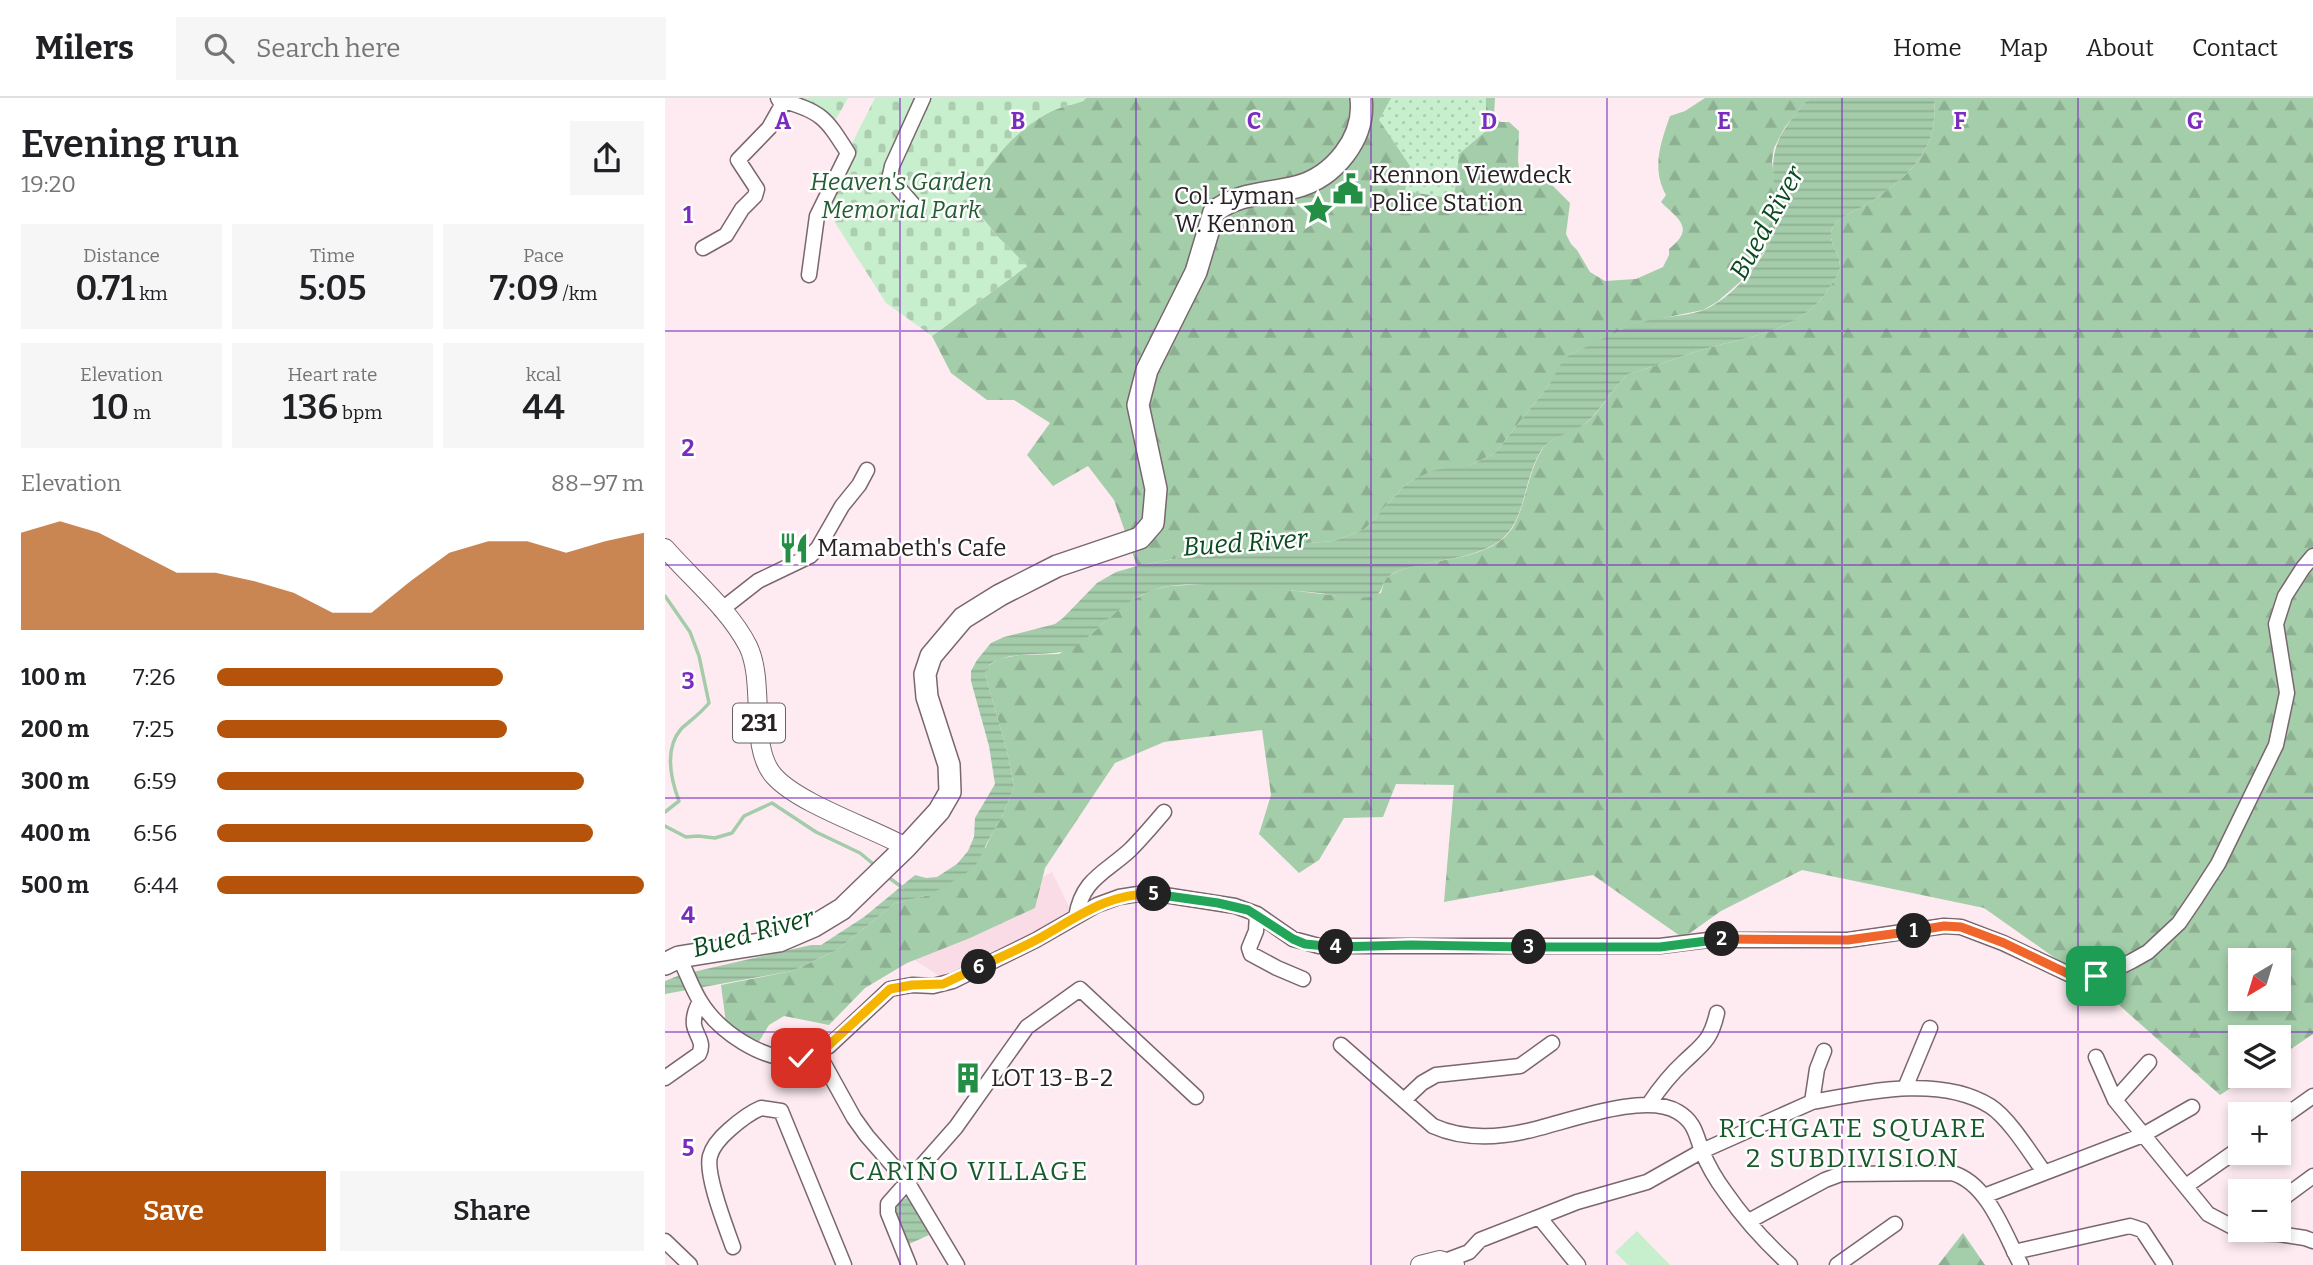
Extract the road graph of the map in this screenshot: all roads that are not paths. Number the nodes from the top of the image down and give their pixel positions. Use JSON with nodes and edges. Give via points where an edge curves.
{"nodes":[{"id":1,"x":923,"y":98,"type":"edge"},
{"id":2,"x":1361,"y":98,"type":"edge"},
{"id":3,"x":779,"y":99,"type":"edge"},
{"id":4,"x":918,"y":210,"type":"dead end"},
{"id":5,"x":703,"y":247,"type":"dead end"},
{"id":6,"x":809,"y":275,"type":"dead end"},
{"id":7,"x":867,"y":470,"type":"dead end"},
{"id":8,"x":665,"y":548,"type":"edge"},
{"id":9,"x":2313,"y":556,"type":"edge"},
{"id":10,"x":721,"y":610,"type":"junction"},
{"id":11,"x":1164,"y":812,"type":"dead end"},
{"id":12,"x":906,"y":847,"type":"junction"},
{"id":13,"x":1257,"y":914,"type":"junction"},
{"id":14,"x":1076,"y":917,"type":"junction"},
{"id":15,"x":676,"y":963,"type":"edge"},
{"id":16,"x":1303,"y":978,"type":"dead end"},
{"id":17,"x":698,"y":996,"type":"junction"},
{"id":18,"x":1717,"y":1013,"type":"dead end"},
{"id":19,"x":1930,"y":1028,"type":"dead end"},
{"id":20,"x":1552,"y":1043,"type":"dead end"},
{"id":21,"x":1341,"y":1045,"type":"dead end"},
{"id":22,"x":1824,"y":1051,"type":"dead end"},
{"id":23,"x":818,"y":1053,"type":"junction"},
{"id":24,"x":2097,"y":1057,"type":"dead end"},
{"id":25,"x":2149,"y":1062,"type":"dead end"},
{"id":26,"x":665,"y":1078,"type":"edge"},
{"id":27,"x":1905,"y":1088,"type":"junction"},
{"id":28,"x":2313,"y":1096,"type":"edge"},
{"id":29,"x":1196,"y":1097,"type":"dead end"},
{"id":30,"x":1404,"y":1100,"type":"junction"},
{"id":31,"x":2115,"y":1100,"type":"junction"},
{"id":32,"x":1812,"y":1102,"type":"junction"},
{"id":33,"x":1649,"y":1104,"type":"junction"},
{"id":34,"x":2192,"y":1108,"type":"dead end"},
{"id":35,"x":2291,"y":1112,"type":"edge"},
{"id":36,"x":2143,"y":1135,"type":"junction"},
{"id":37,"x":1702,"y":1151,"type":"junction"},
{"id":38,"x":2228,"y":1156,"type":"edge"},
{"id":39,"x":2044,"y":1172,"type":"junction"},
{"id":40,"x":2313,"y":1176,"type":"edge"},
{"id":41,"x":908,"y":1183,"type":"junction"},
{"id":42,"x":2186,"y":1186,"type":"junction"},
{"id":43,"x":2291,"y":1192,"type":"edge"},
{"id":44,"x":1984,"y":1196,"type":"junction"},
{"id":45,"x":1539,"y":1217,"type":"junction"},
{"id":46,"x":1749,"y":1221,"type":"junction"},
{"id":47,"x":1895,"y":1224,"type":"dead end"},
{"id":48,"x":2228,"y":1225,"type":"edge"},
{"id":49,"x":2291,"y":1236,"type":"edge"},
{"id":50,"x":665,"y":1241,"type":"edge"},
{"id":51,"x":2313,"y":1241,"type":"edge"},
{"id":52,"x":733,"y":1247,"type":"dead end"},
{"id":53,"x":2017,"y":1258,"type":"edge"},
{"id":54,"x":1450,"y":1263,"type":"edge"},
{"id":55,"x":690,"y":1265,"type":"edge"},
{"id":56,"x":844,"y":1265,"type":"edge"},
{"id":57,"x":909,"y":1265,"type":"edge"},
{"id":58,"x":957,"y":1265,"type":"edge"},
{"id":59,"x":1420,"y":1265,"type":"edge"},
{"id":60,"x":1578,"y":1265,"type":"edge"},
{"id":61,"x":1790,"y":1265,"type":"edge"},
{"id":62,"x":1837,"y":1265,"type":"edge"},
{"id":63,"x":2165,"y":1265,"type":"edge"}],
"edges":[{"from":1,"to":4,"type":"street","via":[[890,175]]},
{"from":2,"to":12,"type":"highway","via":[[1356,138],[1319,177],[1296,187],[1234,199],[1214,212],[1209,222],[1196,272],[1147,370],[1138,405],[1156,489],[1153,523],[1140,538],[1056,566],[1000,595],[963,618],[931,656],[925,674],[927,698],[949,765],[950,792]]},
{"from":3,"to":5,"type":"street","via":[[782,105],[769,128],[738,160],[757,189],[755,196],[726,235]]},
{"from":3,"to":6,"type":"street","via":[[810,108],[828,121],[848,153],[817,216]]},
{"from":7,"to":10,"type":"street","via":[[810,556],[758,581]]},
{"from":8,"to":10,"type":"main road","number":"231"},
{"from":9,"to":13,"type":"street","via":[[2285,596],[2276,624],[2287,693],[2276,746],[2218,864],[2179,923],[2148,952],[2114,970],[2077,978],[1961,927],[1848,940],[1708,940],[1660,947],[1349,947],[1305,944]]},
{"from":10,"to":12,"type":"main road","number":"231","via":[[751,656],[762,748],[772,774],[802,797]]},
{"from":11,"to":14,"type":"street","via":[[1128,852],[1091,882],[1082,894]]},
{"from":12,"to":15,"type":"highway","via":[[842,909],[814,926],[779,941]]},
{"from":13,"to":14,"type":"street","via":[[1218,903],[1138,894],[1097,905]]},
{"from":13,"to":16,"type":"street","via":[[1251,954]]},
{"from":14,"to":23,"type":"street","via":[[953,981],[890,989]]},
{"from":15,"to":17,"type":"street"},
{"from":17,"to":23,"type":"street","via":[[736,1040],[788,1058]]},
{"from":17,"to":26,"type":"street","via":[[694,1027],[702,1049]]},
{"from":18,"to":33,"type":"street","via":[[1701,1048]]},
{"from":19,"to":27,"type":"street"},
{"from":20,"to":30,"type":"street","via":[[1520,1066],[1436,1075]]},
{"from":21,"to":30,"type":"street"},
{"from":22,"to":32,"type":"street"},
{"from":23,"to":41,"type":"street","via":[[854,1118]]},
{"from":24,"to":31,"type":"street"},
{"from":25,"to":31,"type":"street"},
{"from":27,"to":32,"type":"street"},
{"from":27,"to":39,"type":"street","via":[[1967,1095],[1992,1107]]},
{"from":28,"to":35,"type":"street"},
{"from":29,"to":41,"type":"street","via":[[1080,989],[1027,1027],[956,1127]]},
{"from":30,"to":33,"type":"street","via":[[1433,1126],[1465,1136],[1525,1132]]},
{"from":31,"to":36,"type":"street"},
{"from":32,"to":37,"type":"street"},
{"from":33,"to":37,"type":"street","via":[[1677,1111],[1687,1119]]},
{"from":34,"to":36,"type":"street"},
{"from":36,"to":39,"type":"street"},
{"from":36,"to":42,"type":"street"},
{"from":37,"to":45,"type":"street","via":[[1647,1182]]},
{"from":37,"to":46,"type":"street","via":[[1727,1195]]},
{"from":38,"to":42,"type":"street"},
{"from":39,"to":44,"type":"street"},
{"from":40,"to":43,"type":"street"},
{"from":41,"to":57,"type":"street","via":[[887,1208]]},
{"from":41,"to":58,"type":"street"},
{"from":42,"to":48,"type":"street","via":[[2208,1214]]},
{"from":44,"to":46,"type":"street","via":[[1965,1177],[1952,1173],[1849,1172]]},
{"from":44,"to":53,"type":"street"},
{"from":45,"to":54,"type":"street","via":[[1480,1240]]},
{"from":45,"to":60,"type":"street"},
{"from":46,"to":61,"type":"street"},
{"from":47,"to":62,"type":"street"},
{"from":49,"to":51,"type":"street"},
{"from":50,"to":55,"type":"street"},
{"from":52,"to":56,"type":"street","via":[[714,1188],[710,1154],[747,1115],[761,1108],[781,1111]]},
{"from":53,"to":63,"type":"street","via":[[2130,1226],[2142,1230]]},
{"from":54,"to":59,"type":"main road"}]}
